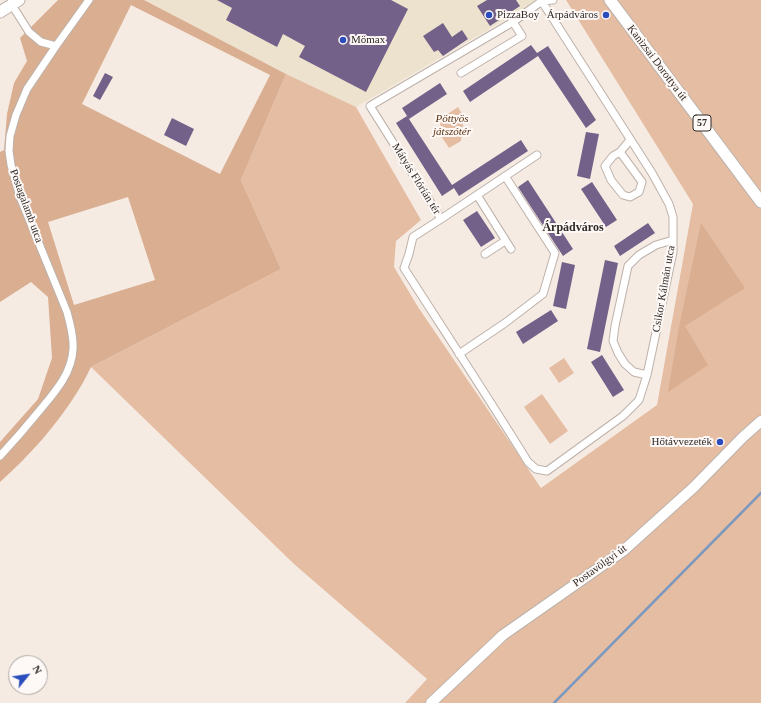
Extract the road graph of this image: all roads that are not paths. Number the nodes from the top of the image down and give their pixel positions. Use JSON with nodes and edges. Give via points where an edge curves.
{"nodes":[{"id":1,"x":89,"y":0,"type":"edge"},
{"id":2,"x":553,"y":0,"type":"edge"},
{"id":3,"x":610,"y":0,"type":"edge"},
{"id":4,"x":542,"y":1,"type":"edge"},
{"id":5,"x":15,"y":2,"type":"edge"},
{"id":6,"x":0,"y":12,"type":"edge"},
{"id":7,"x":513,"y":22,"type":"junction"},
{"id":8,"x":56,"y":46,"type":"junction"},
{"id":9,"x":461,"y":73,"type":"dead end"},
{"id":10,"x":630,"y":140,"type":"junction"},
{"id":11,"x":620,"y":152,"type":"junction"},
{"id":12,"x":537,"y":156,"type":"dead end"},
{"id":13,"x":505,"y":176,"type":"junction"},
{"id":14,"x":477,"y":195,"type":"junction"},
{"id":15,"x":761,"y":202,"type":"edge"},
{"id":16,"x":441,"y":218,"type":"junction"},
{"id":17,"x":673,"y":240,"type":"junction"},
{"id":18,"x":505,"y":241,"type":"junction"},
{"id":19,"x":510,"y":249,"type":"dead end"},
{"id":20,"x":485,"y":254,"type":"dead end"},
{"id":21,"x":459,"y":354,"type":"junction"},
{"id":22,"x":647,"y":375,"type":"junction"},
{"id":23,"x":761,"y":421,"type":"edge"},
{"id":24,"x":0,"y":456,"type":"edge"},
{"id":25,"x":431,"y":703,"type":"edge"}],
"edges":[{"from":1,"to":8,"type":"street","name":"Postagalamb utca"},
{"from":2,"to":4,"type":"street"},
{"from":3,"to":15,"type":"main road","name":"Kanizsai Dorottya út","number":"57"},
{"from":4,"to":7,"type":"street"},
{"from":4,"to":10,"type":"street","name":"Csikor Kálmán utca"},
{"from":5,"to":6,"type":"main road"},
{"from":5,"to":8,"type":"street","via":[[29,32],[41,42]]},
{"from":7,"to":9,"type":"street","via":[[522,36]]},
{"from":7,"to":16,"type":"street","name":"Mátyás Flórián tér","via":[[370,106]]},
{"from":8,"to":24,"type":"street","name":"Postagalamb utca","via":[[26,89],[10,136],[9,151],[20,197],[67,312],[73,348],[70,365],[60,385]]},
{"from":10,"to":11,"type":"street"},
{"from":10,"to":17,"type":"street","name":"Csikor Kálmán utca","via":[[669,204],[673,217]]},
{"from":11,"to":11,"type":"street","via":[[642,182],[639,192],[630,197],[623,195],[611,180],[605,166]]},
{"from":12,"to":13,"type":"street","name":"Mátyás Flórián tér"},
{"from":13,"to":14,"type":"street","name":"Mátyás Flórián tér"},
{"from":13,"to":21,"type":"street","via":[[555,253],[543,294]]},
{"from":14,"to":16,"type":"street","name":"Mátyás Flórián tér"},
{"from":14,"to":18,"type":"street"},
{"from":16,"to":21,"type":"street","via":[[413,237],[404,268]]},
{"from":17,"to":22,"type":"street","name":"Csikor Kálmán utca","via":[[673,252]]},
{"from":17,"to":22,"type":"street","via":[[650,248],[628,266],[615,326],[613,341],[625,364],[634,372]]},
{"from":18,"to":19,"type":"street"},
{"from":18,"to":20,"type":"street"},
{"from":21,"to":22,"type":"street","name":"Csikor Kálmán utca","via":[[528,462],[536,469],[547,471],[623,416],[639,400]]},
{"from":23,"to":25,"type":"street","name":"Postavölgyi út","via":[[694,487],[623,551],[503,635]]}]}
